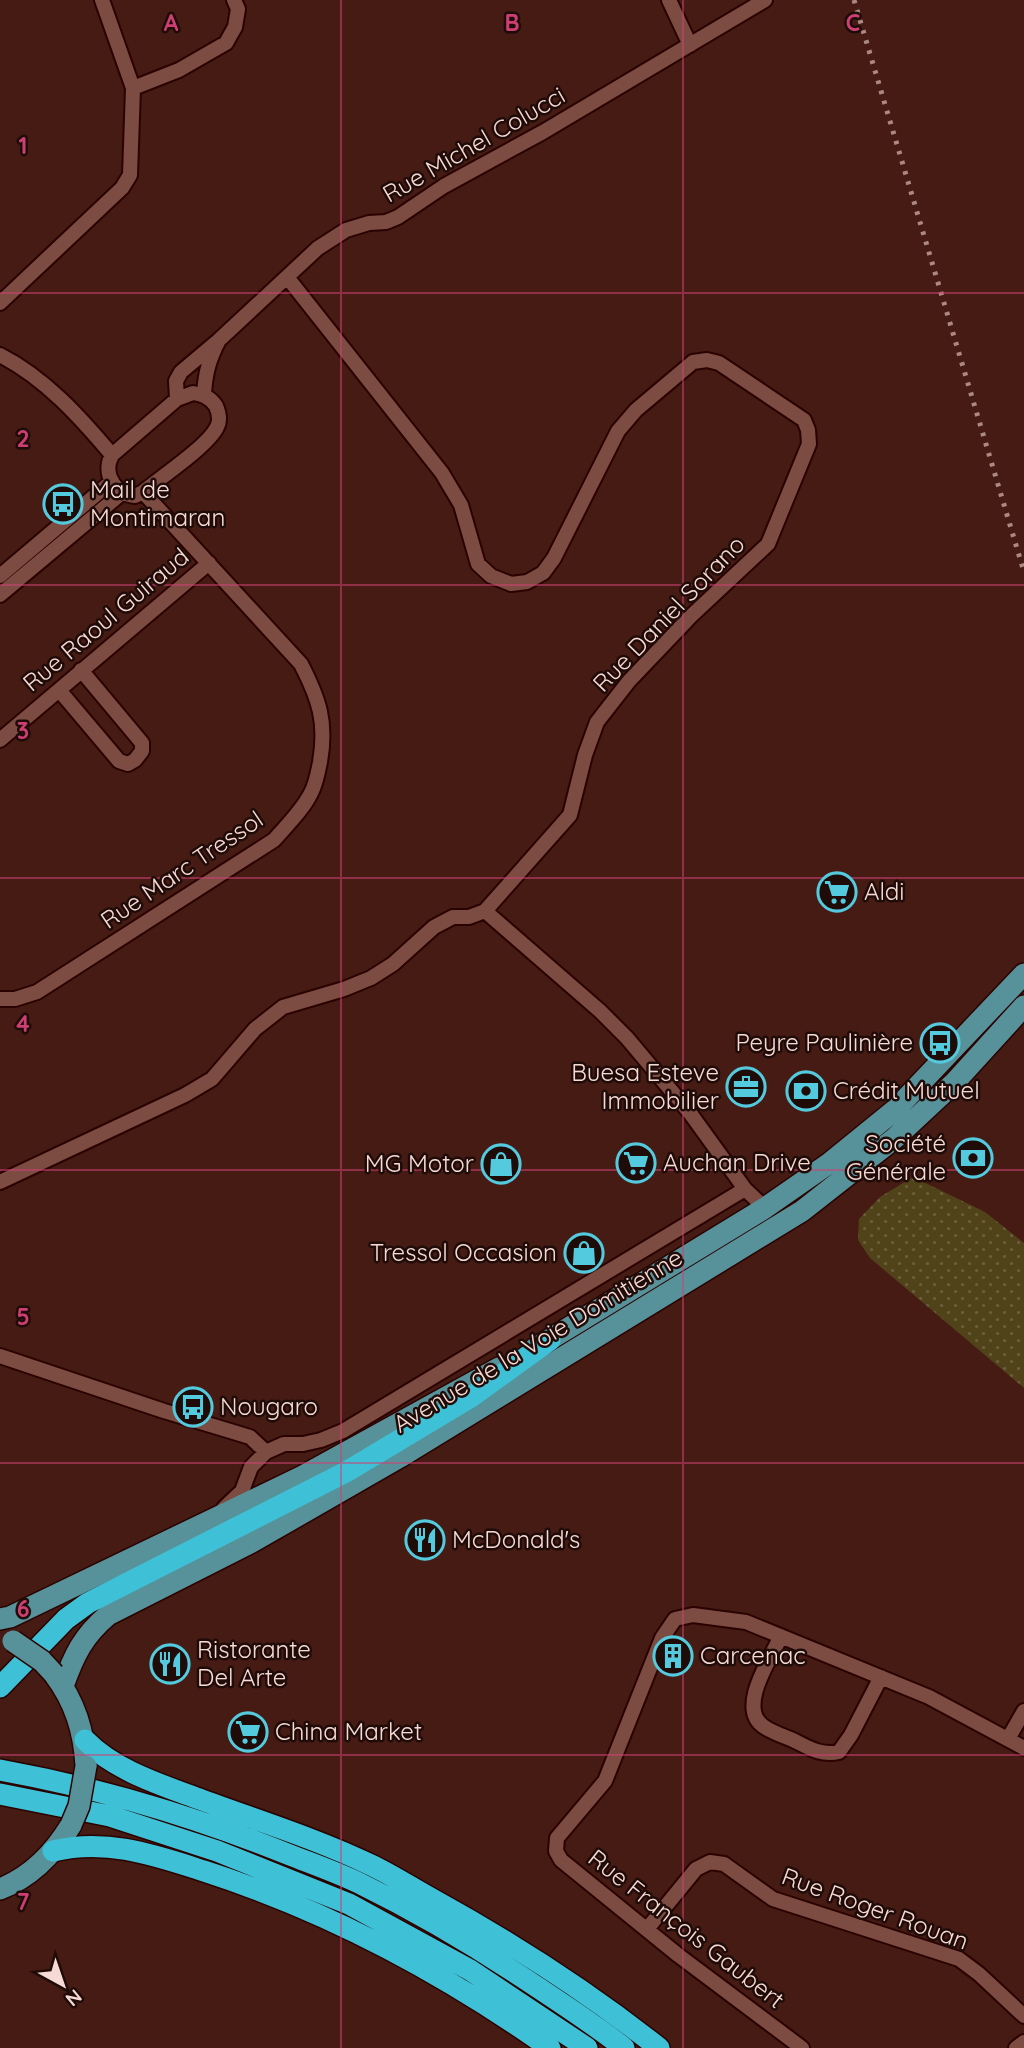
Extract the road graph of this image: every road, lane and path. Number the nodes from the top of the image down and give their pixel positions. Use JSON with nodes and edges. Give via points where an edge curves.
{"nodes":[{"id":1,"x":103,"y":0,"type":"edge"},
{"id":2,"x":234,"y":0,"type":"edge"},
{"id":3,"x":668,"y":0,"type":"edge"},
{"id":4,"x":765,"y":0,"type":"edge"},
{"id":5,"x":690,"y":44,"type":"junction"},
{"id":6,"x":133,"y":88,"type":"junction"},
{"id":7,"x":287,"y":277,"type":"junction"},
{"id":8,"x":0,"y":303,"type":"edge"},
{"id":9,"x":219,"y":340,"type":"junction"},
{"id":10,"x":0,"y":355,"type":"edge"},
{"id":11,"x":204,"y":395,"type":"junction"},
{"id":12,"x":177,"y":399,"type":"junction"},
{"id":13,"x":112,"y":455,"type":"junction"},
{"id":14,"x":112,"y":481,"type":"junction"},
{"id":15,"x":123,"y":492,"type":"junction"},
{"id":16,"x":143,"y":492,"type":"junction"},
{"id":17,"x":209,"y":563,"type":"junction"},
{"id":18,"x":0,"y":576,"type":"edge"},
{"id":19,"x":0,"y":595,"type":"edge"},
{"id":20,"x":81,"y":670,"type":"junction"},
{"id":21,"x":59,"y":690,"type":"junction"},
{"id":22,"x":0,"y":740,"type":"edge"},
{"id":23,"x":485,"y":911,"type":"junction"},
{"id":24,"x":1024,"y":974,"type":"edge"},
{"id":25,"x":0,"y":999,"type":"edge"},
{"id":26,"x":1024,"y":1006,"type":"edge"},
{"id":27,"x":0,"y":1182,"type":"edge"},
{"id":28,"x":745,"y":1189,"type":"junction"},
{"id":29,"x":765,"y":1208,"type":"junction"},
{"id":30,"x":550,"y":1340,"type":"junction"},
{"id":31,"x":0,"y":1356,"type":"edge"},
{"id":32,"x":266,"y":1452,"type":"junction"},
{"id":33,"x":215,"y":1517,"type":"junction"},
{"id":34,"x":0,"y":1619,"type":"edge"},
{"id":35,"x":781,"y":1636,"type":"junction"},
{"id":36,"x":6,"y":1638,"type":"edge"},
{"id":37,"x":881,"y":1677,"type":"junction"},
{"id":38,"x":59,"y":1680,"type":"junction"},
{"id":39,"x":0,"y":1687,"type":"edge"},
{"id":40,"x":1024,"y":1711,"type":"edge"},
{"id":41,"x":1008,"y":1739,"type":"junction"},
{"id":42,"x":85,"y":1740,"type":"junction"},
{"id":43,"x":1024,"y":1748,"type":"edge"},
{"id":44,"x":0,"y":1770,"type":"edge"},
{"id":45,"x":0,"y":1794,"type":"edge"},
{"id":46,"x":53,"y":1851,"type":"junction"},
{"id":47,"x":0,"y":1889,"type":"edge"},
{"id":48,"x":647,"y":1928,"type":"junction"},
{"id":49,"x":1024,"y":2016,"type":"edge"},
{"id":50,"x":1024,"y":2042,"type":"edge"},
{"id":51,"x":550,"y":2048,"type":"edge"},
{"id":52,"x":587,"y":2048,"type":"edge"},
{"id":53,"x":624,"y":2048,"type":"edge"},
{"id":54,"x":659,"y":2048,"type":"edge"},
{"id":55,"x":802,"y":2048,"type":"edge"},
{"id":56,"x":1016,"y":2048,"type":"edge"}],
"edges":[{"from":1,"to":6,"type":"street"},
{"from":2,"to":6,"type":"street","via":[[238,9],[235,27],[226,43]]},
{"from":3,"to":5,"type":"street"},
{"from":4,"to":5,"type":"street","name":"Rue Michel Colucci"},
{"from":5,"to":7,"type":"street","name":"Rue Michel Colucci","via":[[398,217],[346,230]]},
{"from":6,"to":8,"type":"street","via":[[130,175],[122,188]]},
{"from":7,"to":9,"type":"street","name":"Rue Michel Colucci"},
{"from":7,"to":23,"type":"street","name":"Rue Daniel Sorano","via":[[442,473],[461,505],[478,564],[491,576],[511,584],[527,583],[543,573],[618,431],[693,362],[719,363],[804,420],[808,430],[809,444],[768,544],[691,616],[597,722],[570,815]]},
{"from":9,"to":11,"type":"street","name":"Rue Michel Colucci","via":[[208,361]]},
{"from":9,"to":12,"type":"street","name":"Rue Michel Colucci","via":[[181,372],[176,381]]},
{"from":10,"to":13,"type":"street","via":[[48,387]]},
{"from":11,"to":12,"type":"street","via":[[193,393]]},
{"from":11,"to":16,"type":"street","via":[[220,415],[218,426]]},
{"from":12,"to":13,"type":"street"},
{"from":13,"to":14,"type":"street","via":[[107,472]]},
{"from":14,"to":15,"type":"street"},
{"from":14,"to":18,"type":"street"},
{"from":15,"to":16,"type":"street","via":[[135,496]]},
{"from":15,"to":19,"type":"street"},
{"from":16,"to":17,"type":"street","name":"Rue Marc Tressol"},
{"from":17,"to":20,"type":"street","name":"Rue Raoul Guiraud"},
{"from":17,"to":25,"type":"street","name":"Rue Marc Tressol","via":[[301,664],[314,688],[323,716],[323,745],[312,792],[274,840],[37,992]]},
{"from":20,"to":21,"type":"street","name":"Rue Raoul Guiraud"},
{"from":20,"to":21,"type":"street","via":[[142,743],[135,760],[128,764],[119,761]]},
{"from":21,"to":22,"type":"street","name":"Rue Raoul Guiraud"},
{"from":23,"to":27,"type":"street","via":[[453,917],[434,927],[371,978],[283,1007],[255,1029],[212,1079]]},
{"from":23,"to":28,"type":"street","via":[[627,1038]]},
{"from":24,"to":29,"type":"main road","name":"Avenue de la Voie Domitienne","via":[[895,1110]]},
{"from":26,"to":38,"type":"main road","name":"Avenue de la Voie Domitienne","via":[[954,1083],[895,1138],[802,1211],[400,1457],[252,1542],[108,1615],[88,1632]]},
{"from":28,"to":29,"type":"street"},
{"from":28,"to":32,"type":"street","name":"Avenue de la Voie Domitienne","via":[[343,1431]]},
{"from":29,"to":30,"type":"main road","name":"Avenue de la Voie Domitienne"},
{"from":30,"to":33,"type":"main road","name":"Avenue de la Voie Domitienne","via":[[303,1476]]},
{"from":30,"to":39,"type":"highway","via":[[471,1397],[346,1472],[88,1603],[66,1619]]},
{"from":31,"to":32,"type":"street","via":[[250,1437]]},
{"from":32,"to":33,"type":"street","name":"Avenue de la Voie Domitienne","via":[[251,1467],[242,1491]]},
{"from":33,"to":34,"type":"main road","name":"Avenue de la Voie Domitienne"},
{"from":35,"to":37,"type":"street"},
{"from":35,"to":37,"type":"street","via":[[753,1695],[754,1714],[762,1726],[817,1752],[839,1752]]},
{"from":35,"to":48,"type":"street","name":"Rue François Gaubert","via":[[746,1622],[693,1615],[675,1619],[662,1638],[605,1781],[556,1838],[561,1860]]},
{"from":36,"to":38,"type":"main road","bridge":true,"via":[[35,1656]]},
{"from":37,"to":41,"type":"street"},
{"from":38,"to":42,"type":"main road","via":[[77,1712]]},
{"from":40,"to":41,"type":"street"},
{"from":41,"to":43,"type":"street"},
{"from":42,"to":46,"type":"main road","bridge":true,"via":[[79,1806]]},
{"from":42,"to":54,"type":"highway","via":[[113,1762],[156,1783],[371,1866],[548,1968]]},
{"from":44,"to":53,"type":"highway","via":[[105,1793],[225,1829],[356,1882],[482,1951]]},
{"from":45,"to":52,"type":"highway","via":[[110,1816],[216,1851],[349,1904],[470,1970]]},
{"from":46,"to":47,"type":"main road","via":[[24,1877]]},
{"from":46,"to":51,"type":"highway","via":[[110,1845],[234,1880],[328,1918],[458,1986]]},
{"from":48,"to":49,"type":"street","name":"Rue Roger Rouan","via":[[696,1869],[710,1862],[724,1864],[773,1899],[959,1959]]},
{"from":48,"to":55,"type":"street","name":"Rue François Gaubert"},
{"from":50,"to":56,"type":"street"}]}
